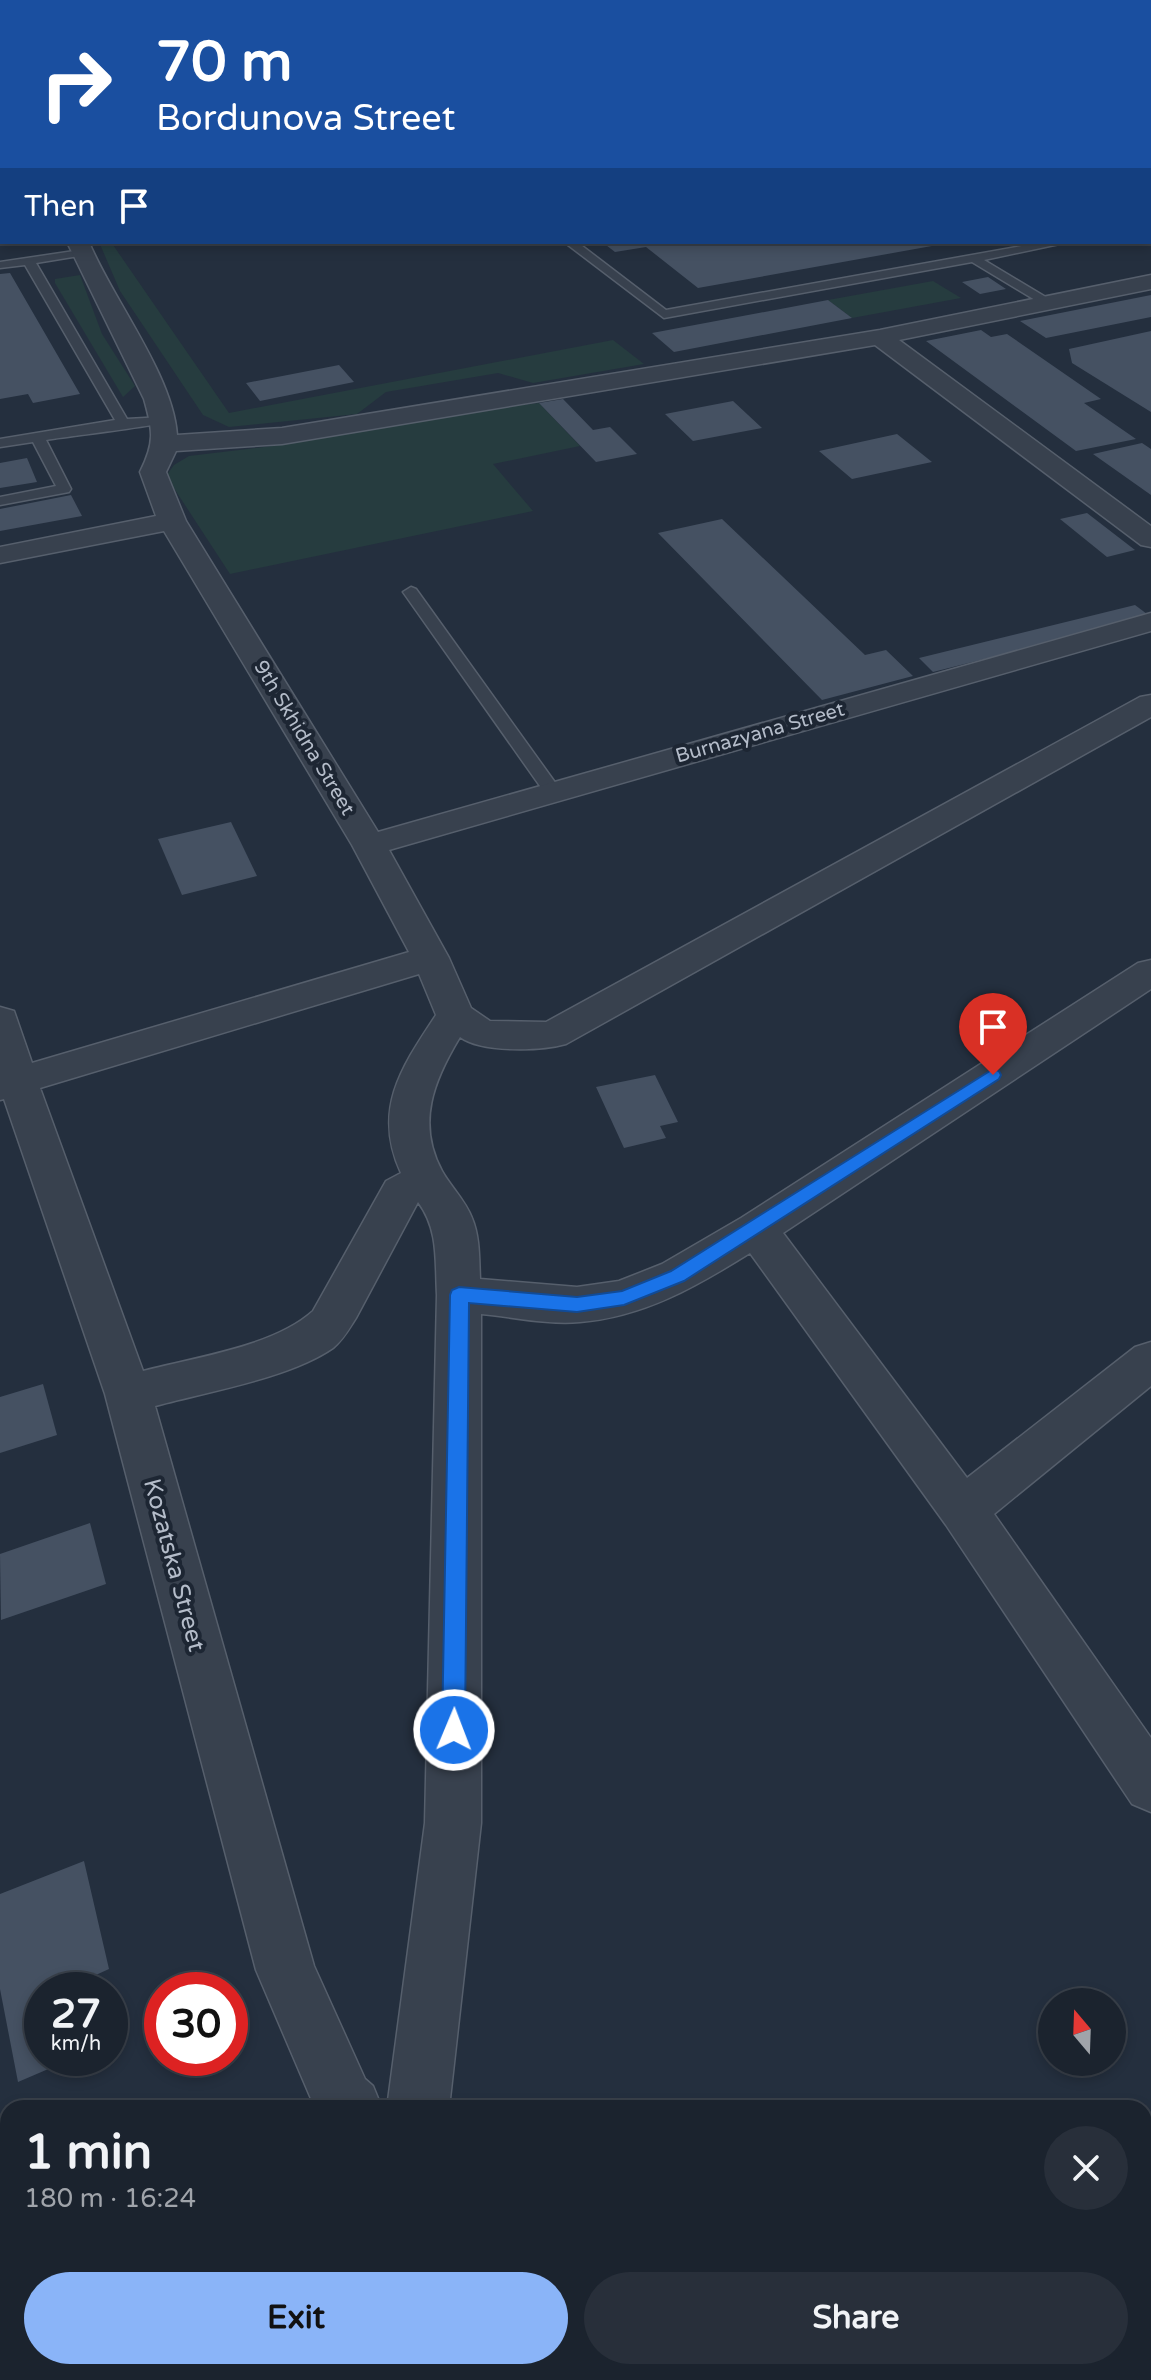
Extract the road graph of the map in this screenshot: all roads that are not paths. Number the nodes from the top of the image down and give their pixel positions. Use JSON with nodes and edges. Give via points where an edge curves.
{"nodes":[{"id":1,"x":573,"y":244,"type":"edge"},
{"id":2,"x":1052,"y":244,"type":"edge"},
{"id":3,"x":80,"y":248,"type":"edge"},
{"id":4,"x":974,"y":258,"type":"junction"},
{"id":5,"x":29,"y":261,"type":"junction"},
{"id":6,"x":0,"y":265,"type":"edge"},
{"id":7,"x":1151,"y":282,"type":"edge"},
{"id":8,"x":1045,"y":302,"type":"junction"},
{"id":9,"x":880,"y":337,"type":"junction"},
{"id":10,"x":123,"y":423,"type":"junction"},
{"id":11,"x":164,"y":432,"type":"junction"},
{"id":12,"x":37,"y":436,"type":"junction"},
{"id":13,"x":0,"y":443,"type":"edge"},
{"id":14,"x":0,"y":501,"type":"edge"},
{"id":15,"x":172,"y":521,"type":"junction"},
{"id":16,"x":1151,"y":539,"type":"edge"},
{"id":17,"x":0,"y":555,"type":"edge"},
{"id":18,"x":411,"y":592,"type":"dead end"},
{"id":19,"x":1151,"y":622,"type":"edge"},
{"id":20,"x":1151,"y":704,"type":"edge"},
{"id":21,"x":553,"y":792,"type":"junction"},
{"id":22,"x":369,"y":845,"type":"junction"},
{"id":23,"x":431,"y":958,"type":"junction"},
{"id":24,"x":1151,"y":972,"type":"edge"},
{"id":25,"x":455,"y":1015,"type":"junction"},
{"id":26,"x":0,"y":1020,"type":"edge"},
{"id":27,"x":9,"y":1084,"type":"edge"},
{"id":28,"x":425,"y":1180,"type":"junction"},
{"id":29,"x":756,"y":1229,"type":"junction"},
{"id":30,"x":459,"y":1295,"type":"junction"},
{"id":31,"x":1151,"y":1360,"type":"edge"},
{"id":32,"x":128,"y":1394,"type":"junction"},
{"id":33,"x":963,"y":1510,"type":"junction"},
{"id":34,"x":1151,"y":1785,"type":"edge"},
{"id":35,"x":343,"y":2100,"type":"edge"},
{"id":36,"x":419,"y":2100,"type":"edge"}],
"edges":[{"from":1,"to":4,"type":"lane","via":[[664,314]]},
{"from":2,"to":4,"type":"lane"},
{"from":3,"to":5,"type":"lane"},
{"from":3,"to":11,"type":"street","via":[[114,311]]},
{"from":4,"to":8,"type":"lane"},
{"from":5,"to":6,"type":"lane"},
{"from":5,"to":10,"type":"lane"},
{"from":7,"to":8,"type":"street"},
{"from":8,"to":9,"type":"street"},
{"from":9,"to":11,"type":"street","via":[[282,436]]},
{"from":9,"to":16,"type":"street"},
{"from":10,"to":11,"type":"lane"},
{"from":10,"to":12,"type":"lane"},
{"from":11,"to":15,"type":"street","via":[[153,472]]},
{"from":12,"to":13,"type":"lane"},
{"from":12,"to":14,"type":"lane","via":[[64,489]]},
{"from":15,"to":17,"type":"street"},
{"from":15,"to":22,"type":"street","name":"9th Skhidna Street"},
{"from":18,"to":21,"type":"lane"},
{"from":19,"to":21,"type":"street","name":"Burnazyana Street"},
{"from":20,"to":25,"type":"street","via":[[552,1035],[482,1034]]},
{"from":21,"to":22,"type":"street","name":"Burnazyana Street"},
{"from":22,"to":23,"type":"street","name":"9th Skhidna Street"},
{"from":23,"to":25,"type":"street","name":"9th Skhidna Street"},
{"from":23,"to":27,"type":"street"},
{"from":24,"to":29,"type":"street"},
{"from":25,"to":28,"type":"street","via":[[414,1082],[405,1117]]},
{"from":26,"to":27,"type":"street","name":"Kozatska Street"},
{"from":27,"to":32,"type":"street","name":"Kozatska Street"},
{"from":28,"to":30,"type":"street","via":[[452,1222]]},
{"from":28,"to":32,"type":"street","via":[[401,1192],[340,1306],[317,1335],[283,1352]]},
{"from":29,"to":30,"type":"street","via":[[678,1276],[624,1298],[577,1305]]},
{"from":29,"to":33,"type":"street"},
{"from":30,"to":36,"type":"street","via":[[453,1823]]},
{"from":31,"to":33,"type":"street"},
{"from":32,"to":35,"type":"street","name":"Kozatska Street","via":[[286,1970]]},
{"from":33,"to":34,"type":"street"}]}
